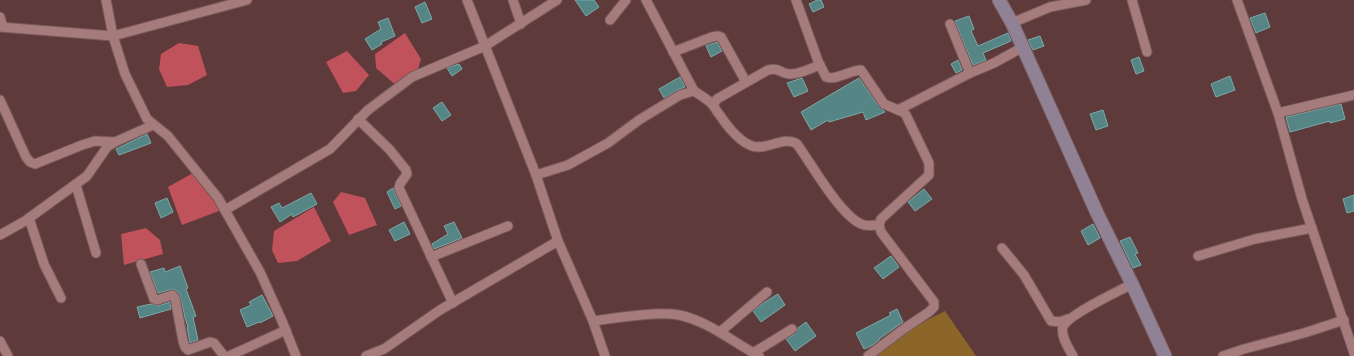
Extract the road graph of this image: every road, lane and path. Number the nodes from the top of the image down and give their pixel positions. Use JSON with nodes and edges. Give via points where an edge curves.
{"nodes":[{"id":1,"x":106,"y":0,"type":"edge"},
{"id":2,"x":246,"y":0,"type":"edge"},
{"id":3,"x":467,"y":0,"type":"edge"},
{"id":4,"x":513,"y":0,"type":"edge"},
{"id":5,"x":557,"y":0,"type":"edge"},
{"id":6,"x":626,"y":0,"type":"edge"},
{"id":7,"x":646,"y":0,"type":"edge"},
{"id":8,"x":796,"y":0,"type":"edge"},
{"id":9,"x":999,"y":0,"type":"edge"},
{"id":10,"x":1086,"y":0,"type":"edge"},
{"id":11,"x":1132,"y":0,"type":"edge"},
{"id":12,"x":1237,"y":0,"type":"edge"},
{"id":13,"x":0,"y":17,"type":"edge"},
{"id":14,"x":610,"y":20,"type":"dead end"},
{"id":15,"x":1012,"y":23,"type":"junction"},
{"id":16,"x":521,"y":24,"type":"junction"},
{"id":17,"x":950,"y":24,"type":"dead end"},
{"id":18,"x":2,"y":27,"type":"edge"},
{"id":19,"x":113,"y":36,"type":"junction"},
{"id":20,"x":485,"y":46,"type":"junction"},
{"id":21,"x":1023,"y":47,"type":"junction"},
{"id":22,"x":673,"y":52,"type":"junction"},
{"id":23,"x":1147,"y":52,"type":"dead end"},
{"id":24,"x":820,"y":65,"type":"junction"},
{"id":25,"x":970,"y":73,"type":"junction"},
{"id":26,"x":746,"y":82,"type":"junction"},
{"id":27,"x":694,"y":91,"type":"junction"},
{"id":28,"x":1354,"y":95,"type":"edge"},
{"id":29,"x":0,"y":100,"type":"edge"},
{"id":30,"x":713,"y":105,"type":"junction"},
{"id":31,"x":898,"y":110,"type":"junction"},
{"id":32,"x":1278,"y":113,"type":"junction"},
{"id":33,"x":358,"y":119,"type":"junction"},
{"id":34,"x":153,"y":125,"type":"junction"},
{"id":35,"x":115,"y":142,"type":"junction"},
{"id":36,"x":536,"y":175,"type":"junction"},
{"id":37,"x":76,"y":185,"type":"junction"},
{"id":38,"x":225,"y":210,"type":"junction"},
{"id":39,"x":29,"y":218,"type":"junction"},
{"id":40,"x":879,"y":225,"type":"junction"},
{"id":41,"x":508,"y":226,"type":"dead end"},
{"id":42,"x":1312,"y":228,"type":"junction"},
{"id":43,"x":0,"y":235,"type":"edge"},
{"id":44,"x":558,"y":241,"type":"junction"},
{"id":45,"x":1002,"y":248,"type":"dead end"},
{"id":46,"x":96,"y":253,"type":"dead end"},
{"id":47,"x":1198,"y":256,"type":"dead end"},
{"id":48,"x":431,"y":257,"type":"junction"},
{"id":49,"x":141,"y":264,"type":"dead end"},
{"id":50,"x":1132,"y":284,"type":"junction"},
{"id":51,"x":767,"y":292,"type":"dead end"},
{"id":52,"x":60,"y":298,"type":"dead end"},
{"id":53,"x":453,"y":303,"type":"junction"},
{"id":54,"x":1071,"y":318,"type":"junction"},
{"id":55,"x":1344,"y":320,"type":"junction"},
{"id":56,"x":593,"y":321,"type":"junction"},
{"id":57,"x":792,"y":329,"type":"dead end"},
{"id":58,"x":286,"y":330,"type":"junction"},
{"id":59,"x":720,"y":332,"type":"junction"},
{"id":60,"x":0,"y":341,"type":"edge"},
{"id":61,"x":1353,"y":347,"type":"edge"},
{"id":62,"x":756,"y":354,"type":"edge"},
{"id":63,"x":8,"y":356,"type":"edge"},
{"id":64,"x":224,"y":356,"type":"edge"},
{"id":65,"x":229,"y":356,"type":"edge"},
{"id":66,"x":296,"y":356,"type":"edge"},
{"id":67,"x":366,"y":356,"type":"edge"},
{"id":68,"x":605,"y":356,"type":"edge"},
{"id":69,"x":868,"y":356,"type":"edge"},
{"id":70,"x":1072,"y":356,"type":"edge"},
{"id":71,"x":1165,"y":356,"type":"edge"},
{"id":72,"x":1223,"y":356,"type":"edge"}],
"edges":[{"from":1,"to":19,"type":"street"},
{"from":2,"to":19,"type":"street"},
{"from":3,"to":20,"type":"street"},
{"from":4,"to":16,"type":"street"},
{"from":5,"to":16,"type":"street"},
{"from":6,"to":14,"type":"street"},
{"from":7,"to":22,"type":"street"},
{"from":8,"to":24,"type":"street"},
{"from":9,"to":15,"type":"street"},
{"from":10,"to":15,"type":"street","via":[[1050,7]]},
{"from":11,"to":23,"type":"street"},
{"from":12,"to":32,"type":"street"},
{"from":13,"to":18,"type":"street"},
{"from":15,"to":21,"type":"street"},
{"from":16,"to":20,"type":"street"},
{"from":17,"to":25,"type":"street"},
{"from":18,"to":19,"type":"street"},
{"from":19,"to":34,"type":"street","via":[[125,74],[147,120]]},
{"from":20,"to":33,"type":"street","via":[[412,77]]},
{"from":20,"to":36,"type":"street"},
{"from":21,"to":25,"type":"street","via":[[994,64]]},
{"from":21,"to":50,"type":"street","via":[[1097,213]]},
{"from":22,"to":26,"type":"street","via":[[712,37],[721,37]]},
{"from":22,"to":27,"type":"street"},
{"from":24,"to":26,"type":"street","via":[[794,74],[776,68]]},
{"from":24,"to":31,"type":"street","via":[[829,78],[861,70],[884,104]]},
{"from":25,"to":31,"type":"street"},
{"from":26,"to":30,"type":"street","via":[[717,99]]},
{"from":27,"to":30,"type":"street"},
{"from":27,"to":36,"type":"street","via":[[680,95],[608,143],[568,165]]},
{"from":28,"to":32,"type":"street"},
{"from":29,"to":35,"type":"street","via":[[26,157],[35,164],[95,141]]},
{"from":30,"to":40,"type":"street","via":[[729,129],[746,144],[765,147],[793,141],[831,195],[850,216],[865,226]]},
{"from":31,"to":40,"type":"street","via":[[906,116],[924,152],[929,175],[881,219]]},
{"from":32,"to":42,"type":"street"},
{"from":33,"to":38,"type":"street","via":[[330,149]]},
{"from":33,"to":48,"type":"street","via":[[390,150],[406,170],[407,174],[399,188]]},
{"from":34,"to":35,"type":"street"},
{"from":34,"to":38,"type":"street","via":[[168,136]]},
{"from":35,"to":37,"type":"street","via":[[107,147],[92,170]]},
{"from":36,"to":44,"type":"street"},
{"from":37,"to":39,"type":"street"},
{"from":37,"to":46,"type":"street"},
{"from":38,"to":58,"type":"street","via":[[260,272]]},
{"from":39,"to":43,"type":"street"},
{"from":39,"to":52,"type":"street","via":[[44,264]]},
{"from":40,"to":69,"type":"street","via":[[881,232],[934,302],[934,307]]},
{"from":41,"to":48,"type":"street"},
{"from":42,"to":47,"type":"street","via":[[1255,239]]},
{"from":42,"to":55,"type":"street"},
{"from":44,"to":53,"type":"street"},
{"from":44,"to":56,"type":"street"},
{"from":45,"to":54,"type":"street","via":[[1024,275],[1051,321],[1060,322]]},
{"from":48,"to":53,"type":"street"},
{"from":49,"to":64,"type":"street","via":[[154,299],[172,295],[175,298],[185,347],[188,350],[210,342],[214,343]]},
{"from":50,"to":54,"type":"street"},
{"from":50,"to":71,"type":"street"},
{"from":51,"to":59,"type":"street"},
{"from":53,"to":67,"type":"street","via":[[389,346]]},
{"from":54,"to":70,"type":"street","via":[[1063,326],[1062,332]]},
{"from":55,"to":61,"type":"street"},
{"from":55,"to":72,"type":"street","via":[[1304,334]]},
{"from":56,"to":59,"type":"street","via":[[671,314],[698,321]]},
{"from":56,"to":68,"type":"street"},
{"from":57,"to":62,"type":"street"},
{"from":58,"to":65,"type":"street"},
{"from":58,"to":66,"type":"street"},
{"from":59,"to":62,"type":"street"},
{"from":60,"to":63,"type":"street"}]}
